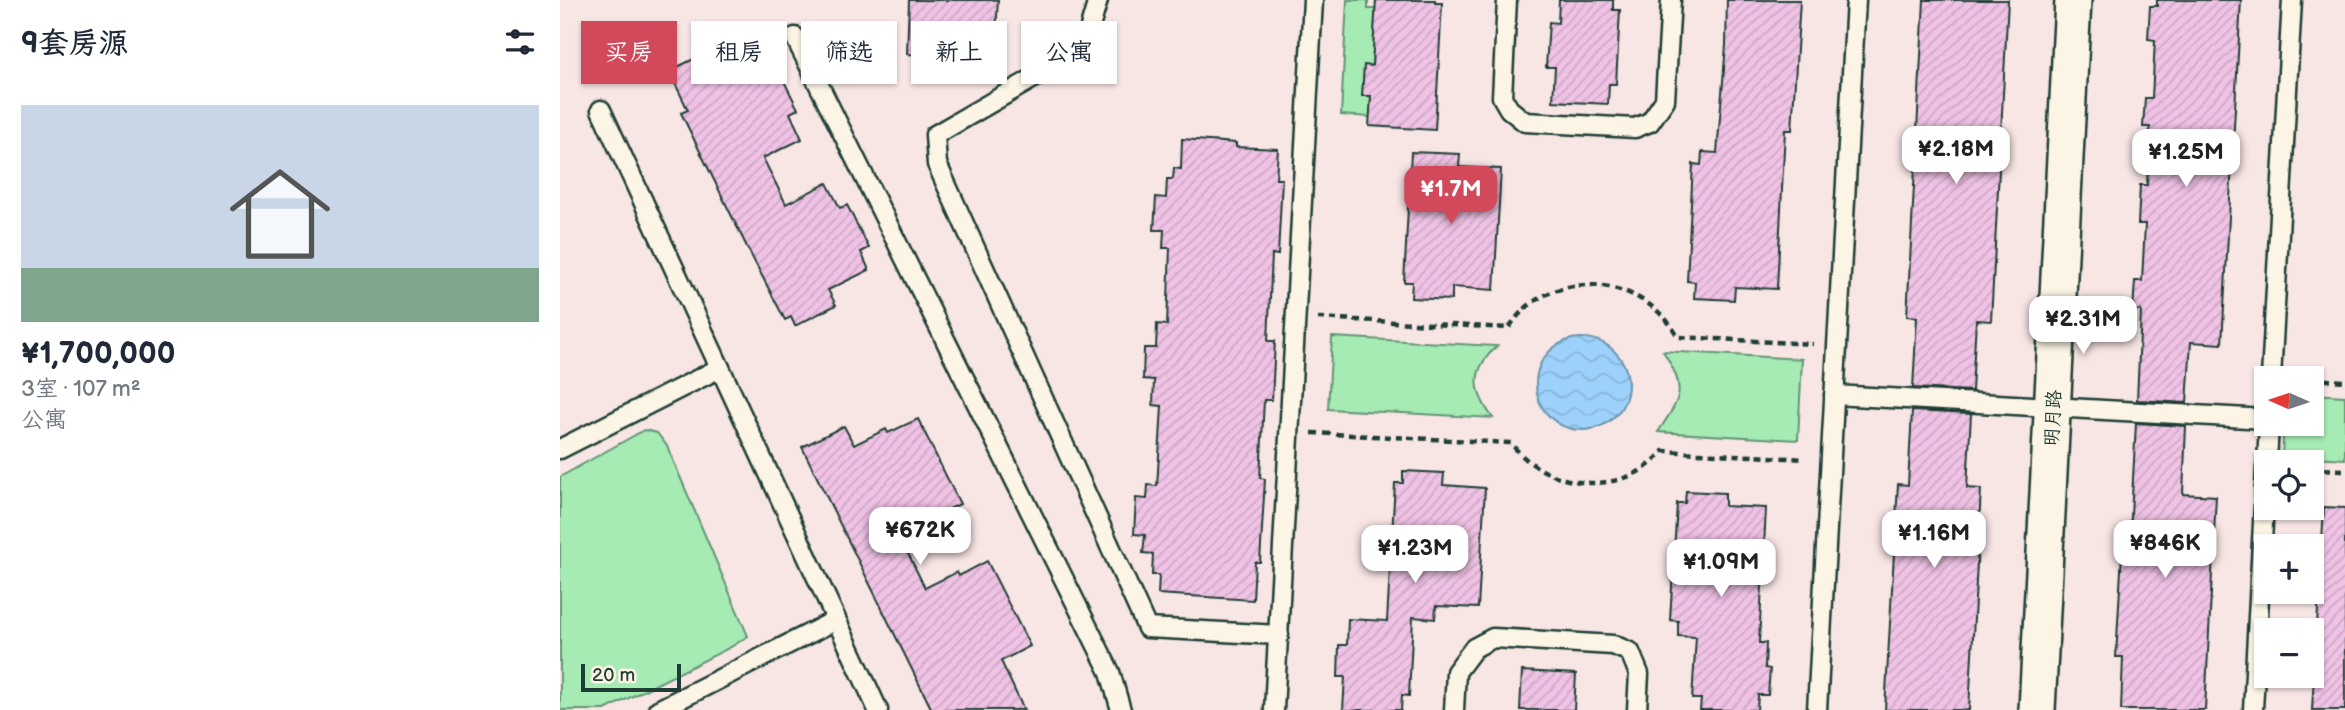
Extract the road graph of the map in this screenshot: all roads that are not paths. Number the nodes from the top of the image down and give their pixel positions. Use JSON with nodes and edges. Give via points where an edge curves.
{"nodes":[{"id":1,"x":1098,"y":0,"type":"edge"},
{"id":2,"x":1313,"y":0,"type":"edge"},
{"id":3,"x":1507,"y":0,"type":"edge"},
{"id":4,"x":1671,"y":0,"type":"edge"},
{"id":5,"x":1856,"y":0,"type":"edge"},
{"id":6,"x":2073,"y":0,"type":"edge"},
{"id":7,"x":2292,"y":0,"type":"edge"},
{"id":8,"x":795,"y":37,"type":"dead end"},
{"id":9,"x":601,"y":110,"type":"dead end"},
{"id":10,"x":2273,"y":366,"type":"edge"},
{"id":11,"x":720,"y":368,"type":"junction"},
{"id":12,"x":1834,"y":395,"type":"junction"},
{"id":13,"x":2052,"y":407,"type":"junction"},
{"id":14,"x":2254,"y":420,"type":"edge"},
{"id":15,"x":560,"y":449,"type":"edge"},
{"id":16,"x":2263,"y":520,"type":"edge"},
{"id":17,"x":836,"y":620,"type":"junction"},
{"id":18,"x":1279,"y":635,"type":"junction"},
{"id":19,"x":659,"y":710,"type":"edge"},
{"id":20,"x":878,"y":710,"type":"edge"},
{"id":21,"x":1121,"y":710,"type":"edge"},
{"id":22,"x":1275,"y":710,"type":"edge"},
{"id":23,"x":1454,"y":710,"type":"edge"},
{"id":24,"x":1637,"y":710,"type":"edge"},
{"id":25,"x":1817,"y":710,"type":"edge"},
{"id":26,"x":2037,"y":710,"type":"edge"},
{"id":27,"x":2253,"y":710,"type":"edge"}],
"edges":[{"from":1,"to":18,"type":"lane","via":[[1088,34],[1070,57],[935,135],[937,164],[1147,628]]},
{"from":2,"to":18,"type":"lane"},
{"from":3,"to":4,"type":"lane","via":[[1502,97],[1509,109],[1525,122],[1635,128],[1650,122],[1665,100]]},
{"from":5,"to":12,"type":"lane"},
{"from":6,"to":13,"type":"street","name":"明月路"},
{"from":7,"to":10,"type":"lane"},
{"from":8,"to":21,"type":"lane","via":[[1110,672]]},
{"from":9,"to":11,"type":"lane"},
{"from":11,"to":15,"type":"lane"},
{"from":11,"to":17,"type":"lane"},
{"from":12,"to":13,"type":"lane"},
{"from":12,"to":25,"type":"lane"},
{"from":13,"to":14,"type":"lane"},
{"from":13,"to":26,"type":"street","name":"明月路"},
{"from":16,"to":27,"type":"lane"},
{"from":17,"to":19,"type":"lane"},
{"from":17,"to":20,"type":"lane"},
{"from":18,"to":22,"type":"lane"},
{"from":23,"to":24,"type":"lane","via":[[1456,672],[1474,648],[1493,638],[1613,645],[1630,652],[1639,674]]}]}
